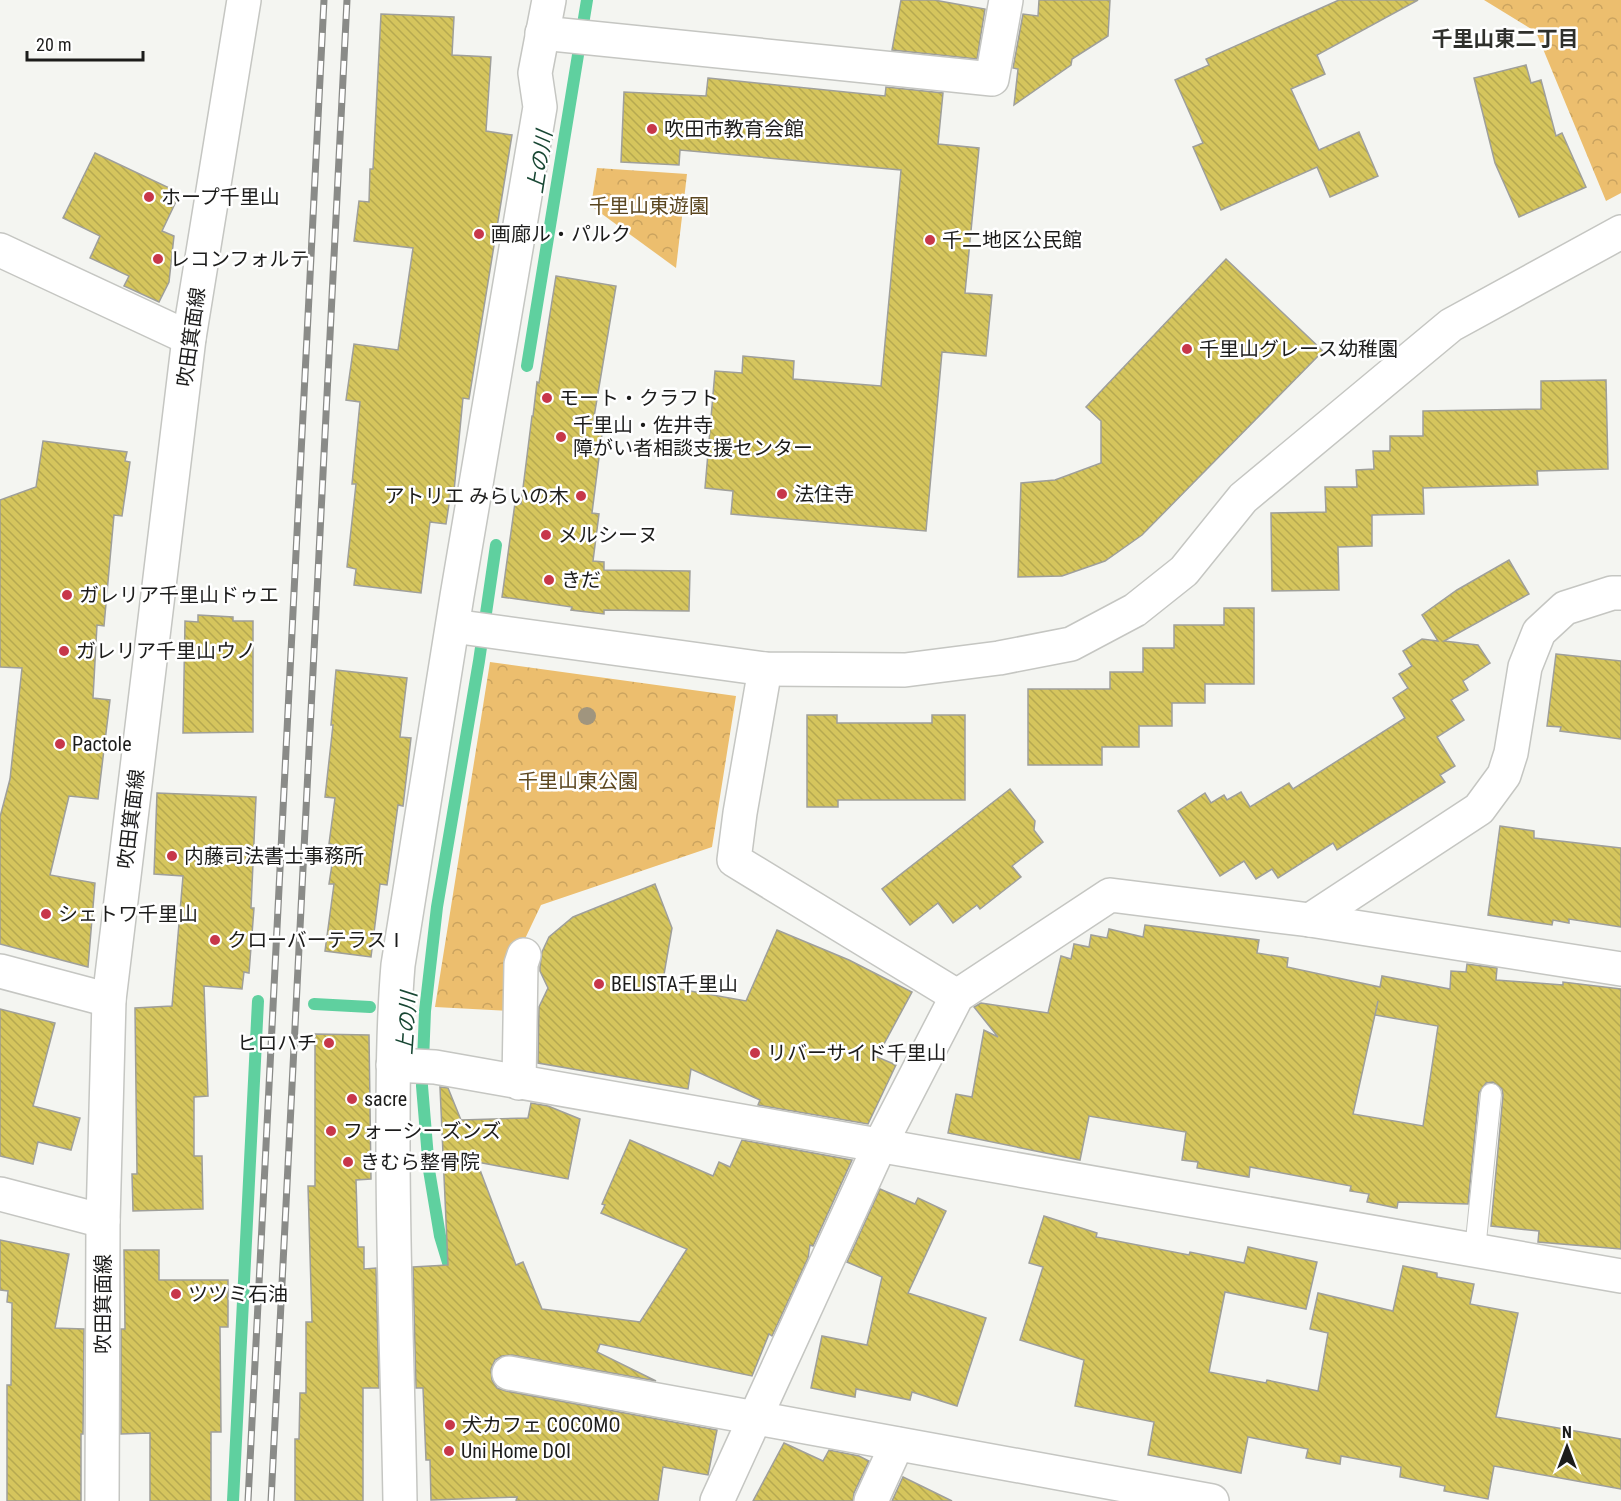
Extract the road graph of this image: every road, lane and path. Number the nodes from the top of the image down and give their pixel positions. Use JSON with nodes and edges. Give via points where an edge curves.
{"nodes":[{"id":1,"x":244,"y":0,"type":"edge"},
{"id":2,"x":549,"y":0,"type":"edge"},
{"id":3,"x":1006,"y":0,"type":"edge"},
{"id":4,"x":550,"y":34,"type":"junction"},
{"id":5,"x":1621,"y":232,"type":"edge"},
{"id":6,"x":0,"y":250,"type":"edge"},
{"id":7,"x":189,"y":338,"type":"junction"},
{"id":8,"x":1621,"y":593,"type":"edge"},
{"id":9,"x":460,"y":626,"type":"junction"},
{"id":10,"x":765,"y":669,"type":"junction"},
{"id":11,"x":1310,"y":920,"type":"junction"},
{"id":12,"x":524,"y":955,"type":"dead end"},
{"id":13,"x":1621,"y":969,"type":"edge"},
{"id":14,"x":0,"y":971,"type":"edge"},
{"id":15,"x":957,"y":996,"type":"junction"},
{"id":16,"x":109,"y":1000,"type":"junction"},
{"id":17,"x":413,"y":1067,"type":"junction"},
{"id":18,"x":519,"y":1083,"type":"junction"},
{"id":19,"x":1491,"y":1094,"type":"dead end"},
{"id":20,"x":880,"y":1146,"type":"junction"},
{"id":21,"x":0,"y":1194,"type":"edge"},
{"id":22,"x":103,"y":1221,"type":"junction"},
{"id":23,"x":1475,"y":1251,"type":"junction"},
{"id":24,"x":1621,"y":1276,"type":"edge"},
{"id":25,"x":508,"y":1373,"type":"dead end"},
{"id":26,"x":756,"y":1418,"type":"junction"},
{"id":27,"x":897,"y":1444,"type":"junction"},
{"id":28,"x":1130,"y":1494,"type":"edge"},
{"id":29,"x":102,"y":1501,"type":"edge"},
{"id":30,"x":400,"y":1501,"type":"edge"},
{"id":31,"x":717,"y":1501,"type":"edge"},
{"id":32,"x":871,"y":1501,"type":"edge"},
{"id":33,"x":1212,"y":1501,"type":"edge"}],
"edges":[{"from":1,"to":7,"type":"street","name":"吹田箕面線"},
{"from":2,"to":4,"type":"street"},
{"from":3,"to":4,"type":"street","via":[[992,79]]},
{"from":4,"to":9,"type":"street","via":[[535,73],[540,107]]},
{"from":5,"to":10,"type":"street","via":[[1451,325],[1243,498],[1184,571],[1134,610],[1071,644],[905,670]]},
{"from":6,"to":7,"type":"street"},
{"from":7,"to":16,"type":"street","name":"吹田箕面線"},
{"from":8,"to":11,"type":"street","via":[[1564,608],[1539,632],[1525,667],[1504,776],[1479,809]]},
{"from":9,"to":10,"type":"street"},
{"from":9,"to":17,"type":"street","via":[[401,938],[394,1009]]},
{"from":10,"to":15,"type":"street","via":[[734,860]]},
{"from":11,"to":13,"type":"street"},
{"from":11,"to":15,"type":"street","via":[[1110,895]]},
{"from":12,"to":18,"type":"street"},
{"from":14,"to":16,"type":"street"},
{"from":15,"to":20,"type":"street"},
{"from":16,"to":22,"type":"street","name":"吹田箕面線"},
{"from":17,"to":18,"type":"street"},
{"from":17,"to":30,"type":"street","via":[[394,1297]]},
{"from":18,"to":20,"type":"street"},
{"from":19,"to":23,"type":"lane"},
{"from":20,"to":23,"type":"street"},
{"from":20,"to":26,"type":"street"},
{"from":21,"to":22,"type":"street"},
{"from":22,"to":29,"type":"street","name":"吹田箕面線"},
{"from":23,"to":24,"type":"street"},
{"from":25,"to":26,"type":"street"},
{"from":26,"to":27,"type":"street"},
{"from":26,"to":31,"type":"street"},
{"from":27,"to":28,"type":"street"},
{"from":27,"to":32,"type":"street"},
{"from":28,"to":33,"type":"street"}]}
